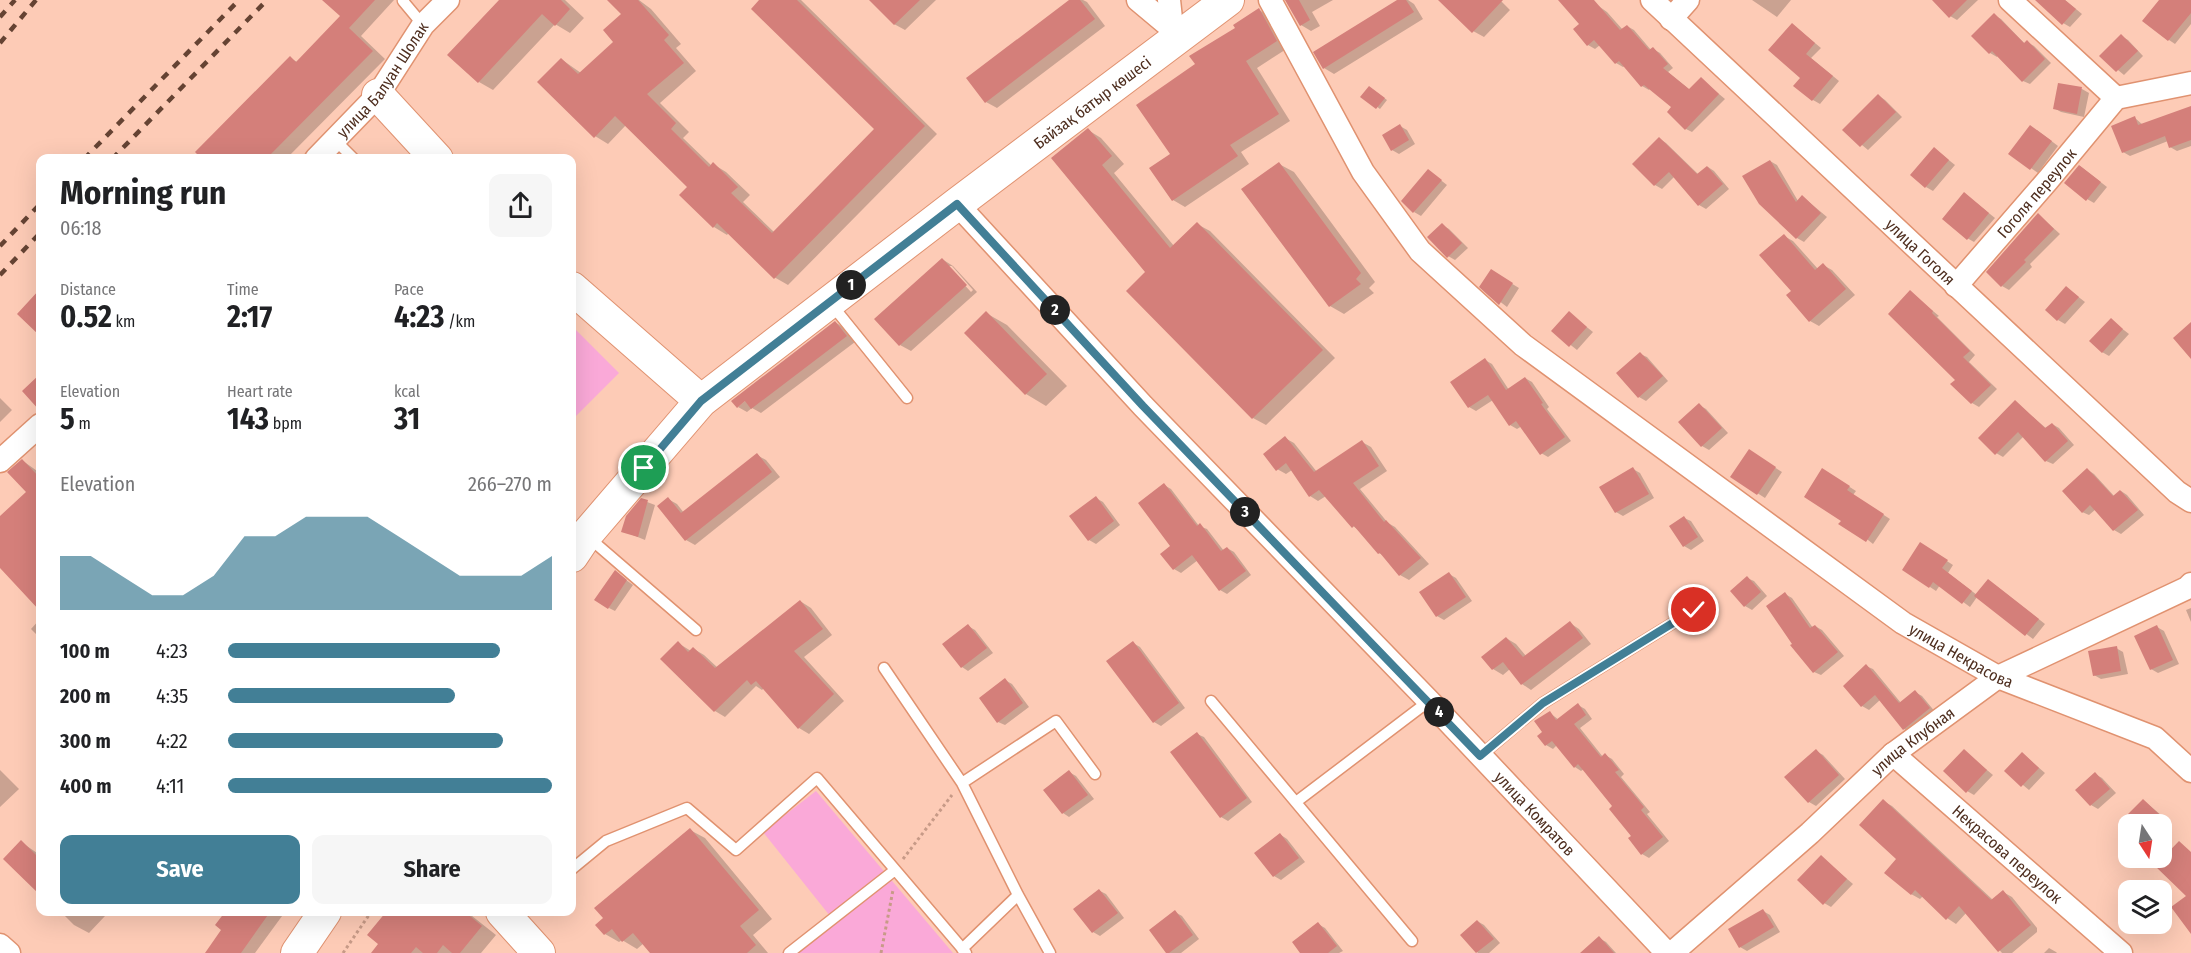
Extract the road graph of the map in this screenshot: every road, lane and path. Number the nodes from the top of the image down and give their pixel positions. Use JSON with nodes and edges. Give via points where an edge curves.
{"nodes":[{"id":1,"x":404,"y":0,"type":"edge"},
{"id":2,"x":448,"y":0,"type":"edge"},
{"id":3,"x":1138,"y":0,"type":"edge"},
{"id":4,"x":1169,"y":0,"type":"edge"},
{"id":5,"x":1228,"y":0,"type":"edge"},
{"id":6,"x":1270,"y":0,"type":"edge"},
{"id":7,"x":1652,"y":0,"type":"edge"},
{"id":8,"x":1688,"y":0,"type":"edge"},
{"id":9,"x":2010,"y":0,"type":"edge"},
{"id":10,"x":1671,"y":19,"type":"junction"},
{"id":11,"x":423,"y":25,"type":"junction"},
{"id":12,"x":1176,"y":32,"type":"junction"},
{"id":13,"x":2191,"y":83,"type":"edge"},
{"id":14,"x":378,"y":95,"type":"junction"},
{"id":15,"x":2116,"y":98,"type":"junction"},
{"id":16,"x":335,"y":140,"type":"junction"},
{"id":17,"x":321,"y":154,"type":"edge"},
{"id":18,"x":349,"y":154,"type":"edge"},
{"id":19,"x":432,"y":154,"type":"edge"},
{"id":20,"x":957,"y":204,"type":"junction"},
{"id":21,"x":1956,"y":286,"type":"junction"},
{"id":22,"x":576,"y":292,"type":"edge"},
{"id":23,"x":830,"y":302,"type":"junction"},
{"id":24,"x":907,"y":398,"type":"dead end"},
{"id":25,"x":701,"y":401,"type":"junction"},
{"id":26,"x":36,"y":429,"type":"edge"},
{"id":27,"x":0,"y":461,"type":"edge"},
{"id":28,"x":2191,"y":501,"type":"edge"},
{"id":29,"x":576,"y":538,"type":"edge"},
{"id":30,"x":2191,"y":584,"type":"edge"},
{"id":31,"x":1694,"y":610,"type":"dead end"},
{"id":32,"x":696,"y":630,"type":"dead end"},
{"id":33,"x":884,"y":668,"type":"dead end"},
{"id":34,"x":1998,"y":677,"type":"junction"},
{"id":35,"x":1211,"y":700,"type":"dead end"},
{"id":36,"x":1429,"y":701,"type":"junction"},
{"id":37,"x":1893,"y":754,"type":"junction"},
{"id":38,"x":1480,"y":756,"type":"junction"},
{"id":39,"x":2191,"y":771,"type":"edge"},
{"id":40,"x":1095,"y":774,"type":"dead end"},
{"id":41,"x":962,"y":783,"type":"junction"},
{"id":42,"x":1296,"y":802,"type":"junction"},
{"id":43,"x":576,"y":866,"type":"edge"},
{"id":44,"x":895,"y":870,"type":"junction"},
{"id":45,"x":1018,"y":895,"type":"junction"},
{"id":46,"x":322,"y":916,"type":"edge"},
{"id":47,"x":368,"y":916,"type":"edge"},
{"id":48,"x":513,"y":919,"type":"edge"},
{"id":49,"x":1412,"y":941,"type":"dead end"},
{"id":50,"x":0,"y":945,"type":"edge"},
{"id":51,"x":964,"y":951,"type":"edge"},
{"id":52,"x":9,"y":953,"type":"edge"},
{"id":53,"x":297,"y":953,"type":"edge"},
{"id":54,"x":343,"y":953,"type":"edge"},
{"id":55,"x":539,"y":953,"type":"edge"},
{"id":56,"x":789,"y":953,"type":"edge"},
{"id":57,"x":881,"y":953,"type":"edge"},
{"id":58,"x":1050,"y":953,"type":"edge"},
{"id":59,"x":1670,"y":953,"type":"edge"},
{"id":60,"x":2121,"y":953,"type":"edge"}],
"edges":[{"from":1,"to":11,"type":"lane"},
{"from":2,"to":11,"type":"street","name":"улица Балуан Шолак"},
{"from":3,"to":12,"type":"street"},
{"from":4,"to":12,"type":"street"},
{"from":5,"to":12,"type":"main road","name":"Байзақ батыр көшесі"},
{"from":6,"to":34,"type":"street","name":"улица Некрасова","via":[[1363,172],[1420,251],[1523,345],[1903,623]]},
{"from":7,"to":10,"type":"street","name":"улица Гоголя"},
{"from":8,"to":10,"type":"street"},
{"from":9,"to":15,"type":"street"},
{"from":10,"to":21,"type":"street","name":"улица Гоголя"},
{"from":11,"to":14,"type":"street","name":"улица Балуан Шолак"},
{"from":12,"to":20,"type":"main road","name":"Байзақ батыр көшесі"},
{"from":13,"to":15,"type":"street"},
{"from":14,"to":16,"type":"street","name":"улица Балуан Шолак"},
{"from":14,"to":19,"type":"main road"},
{"from":15,"to":21,"type":"street","name":"Гоголя переулок"},
{"from":16,"to":17,"type":"street","name":"улица Балуан Шолак"},
{"from":16,"to":18,"type":"lane"},
{"from":20,"to":23,"type":"main road","name":"Байзақ батыр көшесі"},
{"from":20,"to":36,"type":"street","name":"улица Комратов","via":[[1143,406]]},
{"from":21,"to":28,"type":"street","name":"улица Гоголя"},
{"from":22,"to":25,"type":"main road"},
{"from":23,"to":24,"type":"lane"},
{"from":23,"to":25,"type":"main road","name":"Байзақ батыр көшесі"},
{"from":25,"to":29,"type":"main road","name":"Байзақ батыр көшесі"},
{"from":26,"to":27,"type":"street"},
{"from":29,"to":32,"type":"lane"},
{"from":30,"to":34,"type":"street","name":"улица Клубная"},
{"from":31,"to":38,"type":"lane","via":[[1543,703]]},
{"from":33,"to":41,"type":"lane"},
{"from":34,"to":37,"type":"street","name":"улица Клубная"},
{"from":34,"to":39,"type":"street","name":"улица Некрасова","via":[[2156,738]]},
{"from":35,"to":42,"type":"lane"},
{"from":36,"to":38,"type":"street","name":"улица Комратов"},
{"from":36,"to":42,"type":"lane"},
{"from":37,"to":59,"type":"street","name":"улица Клубная","via":[[1810,833]]},
{"from":37,"to":60,"type":"street","name":"Некрасова переулок"},
{"from":38,"to":59,"type":"street","name":"улица Комратов"},
{"from":40,"to":41,"type":"lane","via":[[1056,721]]},
{"from":41,"to":44,"type":"path"},
{"from":41,"to":45,"type":"lane"},
{"from":42,"to":49,"type":"lane"},
{"from":43,"to":44,"type":"lane","via":[[606,841],[687,808],[736,850],[817,778]]},
{"from":44,"to":51,"type":"lane"},
{"from":44,"to":56,"type":"lane"},
{"from":44,"to":57,"type":"path"},
{"from":45,"to":51,"type":"lane"},
{"from":45,"to":58,"type":"lane"},
{"from":46,"to":53,"type":"main road"},
{"from":47,"to":54,"type":"path"},
{"from":48,"to":55,"type":"main road"},
{"from":50,"to":52,"type":"street"}]}
